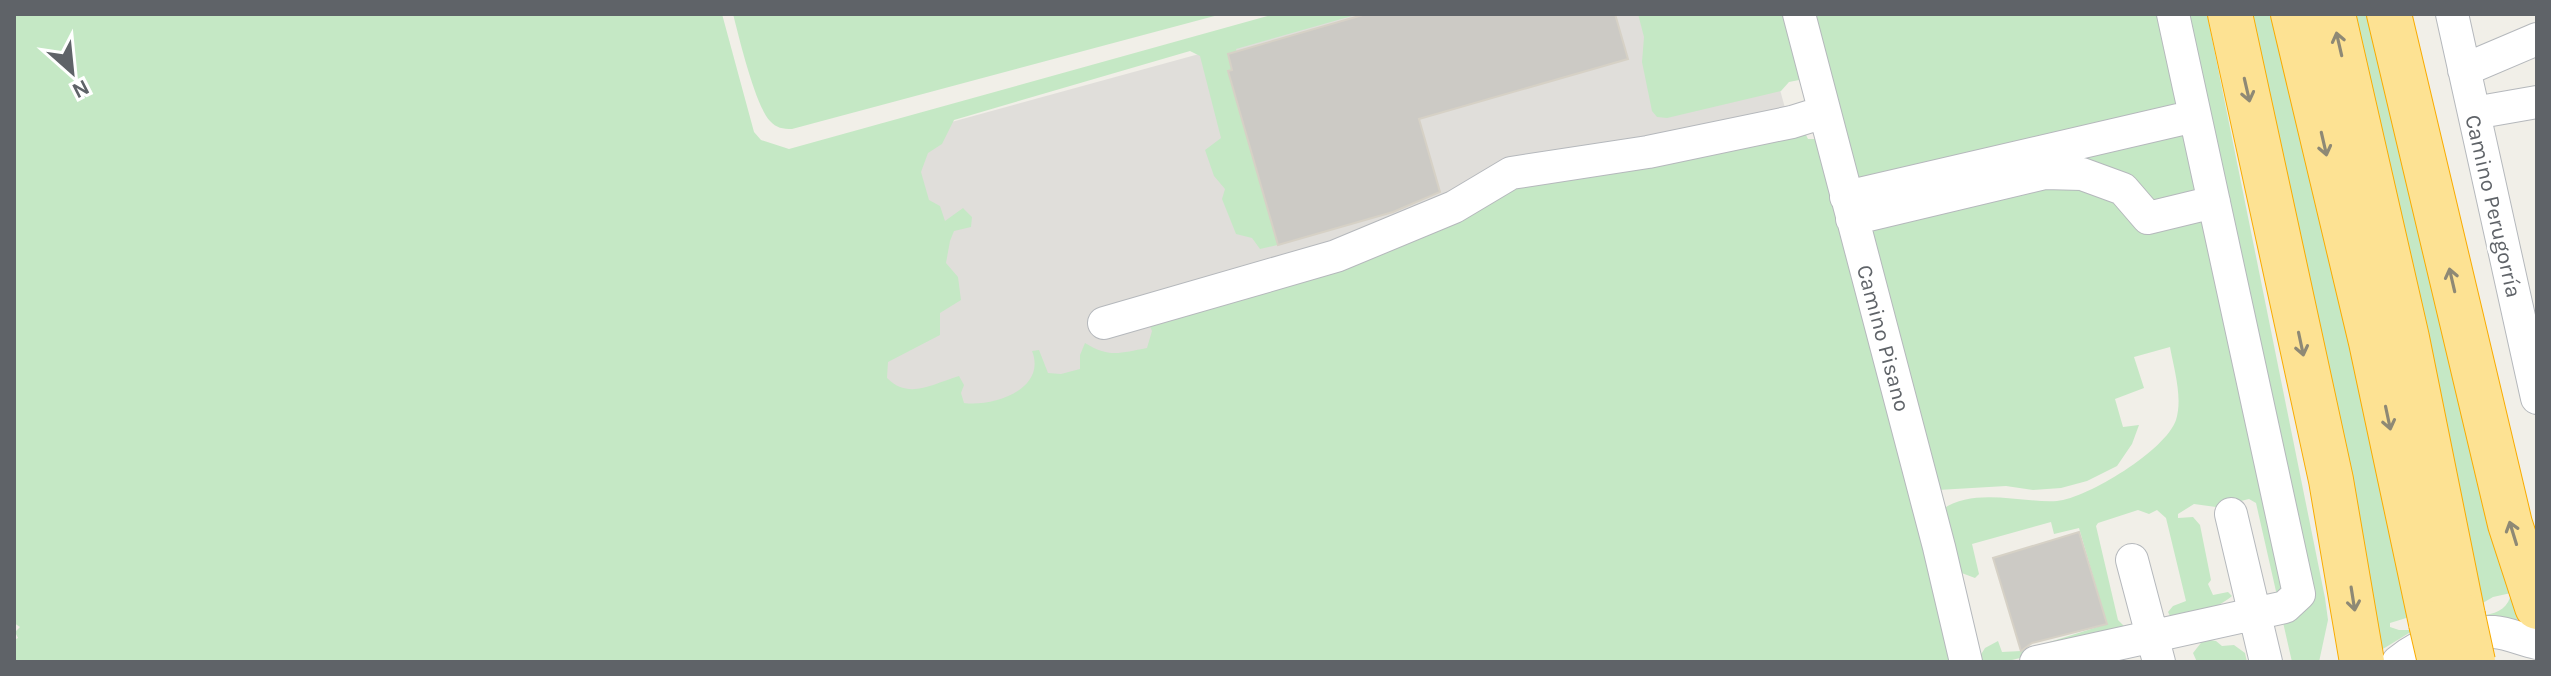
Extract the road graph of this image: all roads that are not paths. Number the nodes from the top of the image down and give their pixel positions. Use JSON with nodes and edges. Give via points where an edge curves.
{"nodes":[{"id":1,"x":1799,"y":14,"type":"edge"},
{"id":2,"x":2173,"y":14,"type":"edge"},
{"id":3,"x":2230,"y":14,"type":"edge"},
{"id":4,"x":2293,"y":14,"type":"edge"},
{"id":5,"x":2333,"y":14,"type":"edge"},
{"id":6,"x":2389,"y":14,"type":"edge"},
{"id":7,"x":2452,"y":14,"type":"edge"},
{"id":8,"x":2537,"y":39,"type":"edge"},
{"id":9,"x":2464,"y":70,"type":"junction"},
{"id":10,"x":2537,"y":102,"type":"edge"},
{"id":11,"x":1824,"y":112,"type":"junction"},
{"id":12,"x":2474,"y":113,"type":"junction"},
{"id":13,"x":2195,"y":116,"type":"junction"},
{"id":14,"x":2214,"y":202,"type":"junction"},
{"id":15,"x":1849,"y":208,"type":"junction"},
{"id":16,"x":1104,"y":323,"type":"dead end"},
{"id":17,"x":2537,"y":398,"type":"edge"},
{"id":18,"x":2231,"y":514,"type":"dead end"},
{"id":19,"x":2132,"y":560,"type":"dead end"},
{"id":20,"x":2537,"y":607,"type":"edge"},
{"id":21,"x":2255,"y":613,"type":"junction"},
{"id":22,"x":2445,"y":634,"type":"edge"},
{"id":23,"x":2537,"y":643,"type":"edge"},
{"id":24,"x":2156,"y":649,"type":"edge"},
{"id":25,"x":1966,"y":662,"type":"edge"},
{"id":26,"x":2036,"y":662,"type":"edge"},
{"id":27,"x":2266,"y":662,"type":"edge"},
{"id":28,"x":2362,"y":662,"type":"edge"},
{"id":29,"x":2398,"y":662,"type":"edge"},
{"id":30,"x":2473,"y":662,"type":"edge"}],
"edges":[{"from":1,"to":11,"type":"street","name":"Camino Pisano"},
{"from":2,"to":13,"type":"street"},
{"from":3,"to":28,"type":"highway","one_way":true,"via":[[2331,480]]},
{"from":4,"to":22,"type":"highway","one_way":true},
{"from":22,"to":5,"type":"highway","one_way":true,"via":[[2407,338]]},
{"from":20,"to":6,"type":"highway","one_way":true,"via":[[2510,524]]},
{"from":7,"to":9,"type":"street","name":"Camino Perugorría"},
{"from":8,"to":9,"type":"street"},
{"from":9,"to":12,"type":"street","name":"Camino Perugorría"},
{"from":10,"to":12,"type":"street"},
{"from":11,"to":15,"type":"street","name":"Camino Pisano"},
{"from":11,"to":16,"type":"street","via":[[1648,152],[1511,173],[1454,207],[1336,256]]},
{"from":12,"to":17,"type":"street","name":"Camino Perugorría"},
{"from":13,"to":14,"type":"street"},
{"from":13,"to":15,"type":"street"},
{"from":14,"to":15,"type":"street","via":[[2148,218],[2123,189],[2082,174],[2045,173]]},
{"from":14,"to":21,"type":"street","via":[[2299,594],[2285,607]]},
{"from":15,"to":25,"type":"street","name":"Camino Pisano"},
{"from":18,"to":21,"type":"street"},
{"from":19,"to":24,"type":"street"},
{"from":21,"to":24,"type":"street"},
{"from":21,"to":27,"type":"street"},
{"from":22,"to":30,"type":"highway","bridge":true},
{"from":23,"to":29,"type":"street","via":[[2496,632],[2452,635]]},
{"from":24,"to":26,"type":"street"}]}
